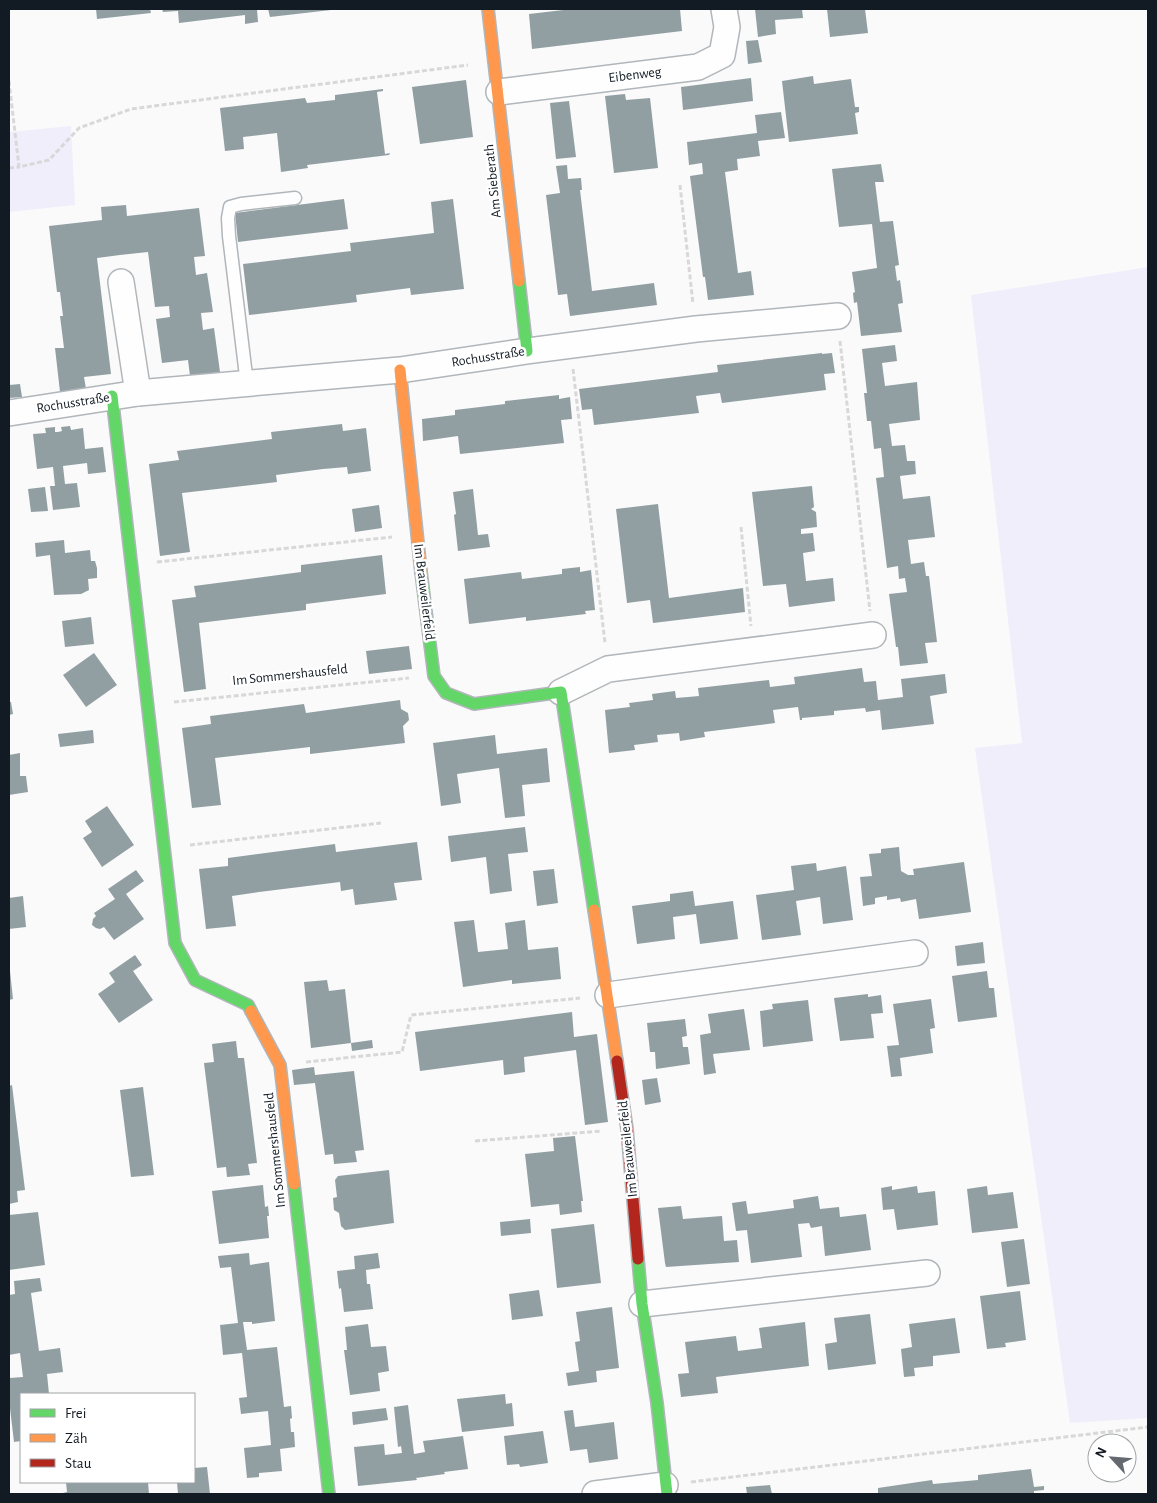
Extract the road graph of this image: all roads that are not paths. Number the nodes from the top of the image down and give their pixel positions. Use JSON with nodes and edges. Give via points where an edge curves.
{"nodes":[{"id":1,"x":488,"y":9,"type":"edge"},
{"id":2,"x":724,"y":9,"type":"edge"},
{"id":3,"x":498,"y":92,"type":"junction"},
{"id":4,"x":295,"y":198,"type":"dead end"},
{"id":5,"x":121,"y":282,"type":"dead end"},
{"id":6,"x":838,"y":316,"type":"road end"},
{"id":7,"x":527,"y":351,"type":"junction"},
{"id":8,"x":400,"y":370,"type":"junction"},
{"id":9,"x":248,"y":384,"type":"junction"},
{"id":10,"x":138,"y":393,"type":"junction"},
{"id":11,"x":112,"y":396,"type":"junction"},
{"id":12,"x":9,"y":413,"type":"edge"},
{"id":13,"x":873,"y":636,"type":"road end"},
{"id":14,"x":562,"y":692,"type":"junction"},
{"id":15,"x":915,"y":953,"type":"dead end"},
{"id":16,"x":608,"y":995,"type":"junction"},
{"id":17,"x":927,"y":1273,"type":"dead end"},
{"id":18,"x":642,"y":1304,"type":"junction"},
{"id":19,"x":666,"y":1490,"type":"edge"},
{"id":20,"x":329,"y":1494,"type":"edge"},
{"id":21,"x":595,"y":1494,"type":"edge"}],
"edges":[{"from":1,"to":3,"type":"street","name":"Am Sieberath"},
{"from":2,"to":3,"type":"street","name":"Eibenweg","via":[[727,27],[722,55],[698,67]]},
{"from":3,"to":7,"type":"street","name":"Am Sieberath"},
{"from":4,"to":9,"type":"lane","via":[[230,207],[228,236]]},
{"from":5,"to":10,"type":"street"},
{"from":6,"to":7,"type":"street","name":"Rochusstraße","via":[[696,329]]},
{"from":7,"to":8,"type":"street","name":"Rochusstraße"},
{"from":8,"to":9,"type":"street","name":"Rochusstraße"},
{"from":8,"to":14,"type":"street","name":"Im Brauweilerfeld","via":[[434,676],[446,693],[474,704]]},
{"from":9,"to":10,"type":"street","name":"Rochusstraße"},
{"from":10,"to":11,"type":"street","name":"Rochusstraße"},
{"from":11,"to":12,"type":"street","name":"Rochusstraße"},
{"from":11,"to":20,"type":"street","name":"Im Sommershausfeld","via":[[176,943],[196,980],[248,1005],[280,1065]]},
{"from":13,"to":14,"type":"street","via":[[608,669]]},
{"from":14,"to":16,"type":"street","name":"Im Brauweilerfeld"},
{"from":15,"to":16,"type":"street"},
{"from":16,"to":18,"type":"street","name":"Im Brauweilerfeld","via":[[627,1129]]},
{"from":17,"to":18,"type":"street"},
{"from":18,"to":19,"type":"street","name":"Im Brauweilerfeld"},
{"from":19,"to":21,"type":"street"}]}
